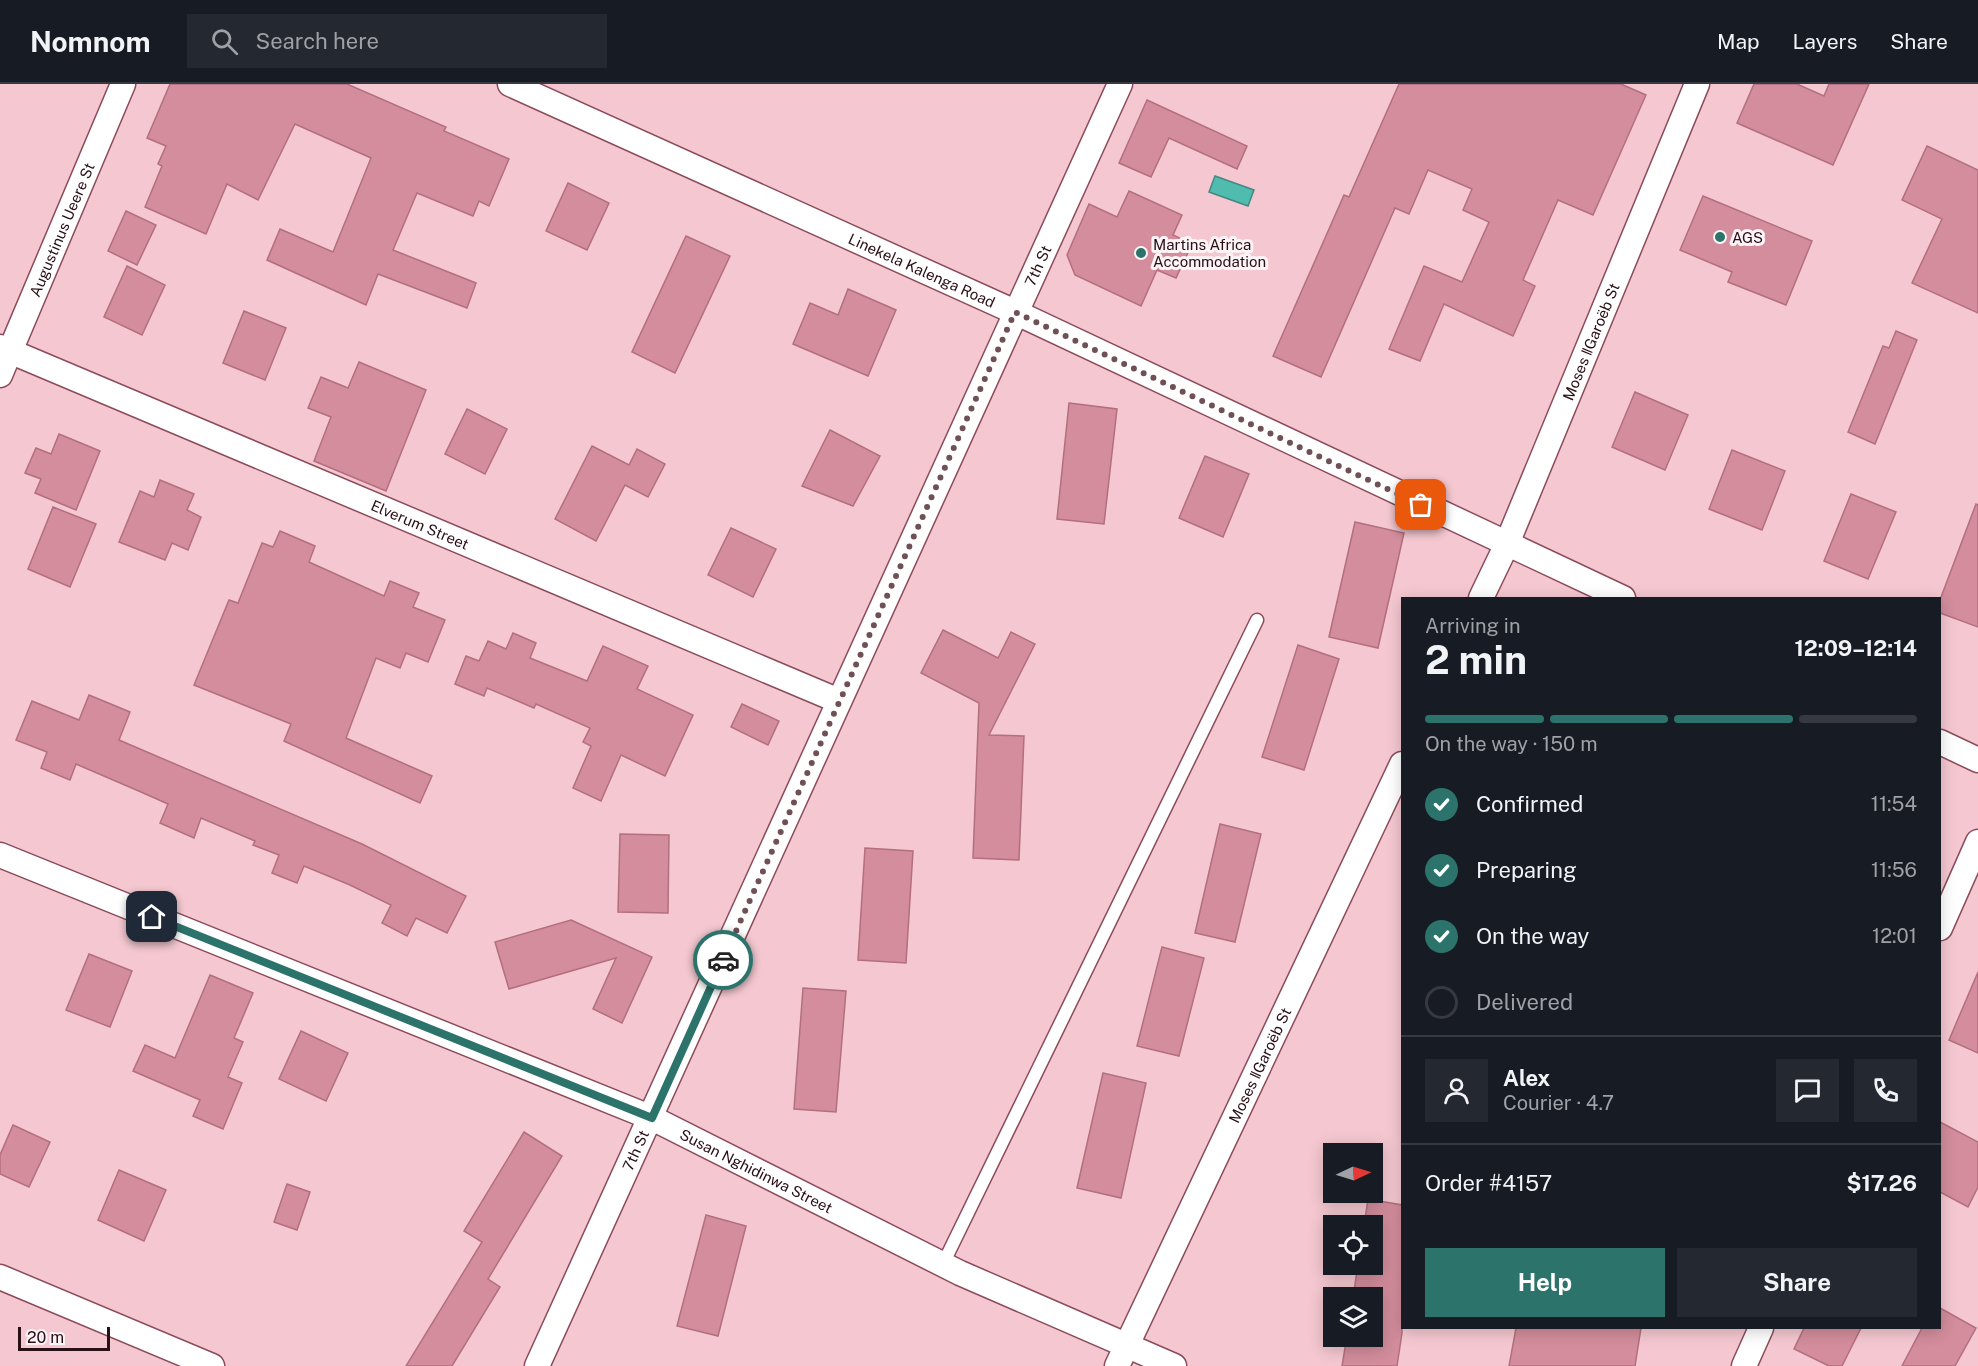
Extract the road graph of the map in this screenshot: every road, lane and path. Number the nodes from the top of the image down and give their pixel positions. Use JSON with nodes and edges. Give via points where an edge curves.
{"nodes":[{"id":1,"x":123,"y":84,"type":"edge"},
{"id":2,"x":510,"y":84,"type":"edge"},
{"id":3,"x":1120,"y":84,"type":"edge"},
{"id":4,"x":1697,"y":84,"type":"edge"},
{"id":5,"x":1015,"y":312,"type":"junction"},
{"id":6,"x":5,"y":349,"type":"edge"},
{"id":7,"x":0,"y":375,"type":"edge"},
{"id":8,"x":1506,"y":546,"type":"junction"},
{"id":9,"x":1481,"y":597,"type":"edge"},
{"id":10,"x":1621,"y":597,"type":"edge"},
{"id":11,"x":1257,"y":620,"type":"dead end"},
{"id":12,"x":839,"y":701,"type":"junction"},
{"id":13,"x":1941,"y":742,"type":"edge"},
{"id":14,"x":1978,"y":760,"type":"edge"},
{"id":15,"x":1401,"y":766,"type":"edge"},
{"id":16,"x":1978,"y":842,"type":"edge"},
{"id":17,"x":0,"y":855,"type":"edge"},
{"id":18,"x":1941,"y":926,"type":"edge"},
{"id":19,"x":652,"y":1118,"type":"junction"},
{"id":20,"x":943,"y":1264,"type":"junction"},
{"id":21,"x":0,"y":1277,"type":"edge"},
{"id":22,"x":1761,"y":1329,"type":"edge"},
{"id":23,"x":1122,"y":1355,"type":"edge"},
{"id":24,"x":212,"y":1366,"type":"edge"},
{"id":25,"x":537,"y":1366,"type":"edge"},
{"id":26,"x":1174,"y":1366,"type":"edge"},
{"id":27,"x":1744,"y":1366,"type":"edge"}],
"edges":[{"from":1,"to":6,"type":"street","name":"Augustinus Ueere St"},
{"from":2,"to":5,"type":"street","name":"Linekela Kalenga Road"},
{"from":3,"to":5,"type":"street","name":"7th St"},
{"from":4,"to":8,"type":"street","name":"Moses ǁGaroëb St"},
{"from":5,"to":8,"type":"street","name":"Linekela Kalenga Road"},
{"from":5,"to":12,"type":"street","name":"7th St"},
{"from":6,"to":7,"type":"street","name":"Augustinus Ueere St"},
{"from":6,"to":12,"type":"street","name":"Elverum Street"},
{"from":8,"to":9,"type":"street","name":"Moses ǁGaroëb St"},
{"from":8,"to":10,"type":"street","name":"Linekela Kalenga Road"},
{"from":11,"to":20,"type":"lane"},
{"from":12,"to":19,"type":"street","name":"7th St"},
{"from":13,"to":14,"type":"street"},
{"from":15,"to":23,"type":"street","name":"Moses ǁGaroëb St"},
{"from":16,"to":18,"type":"street"},
{"from":17,"to":19,"type":"street","name":"Susan Nghidinwa Street"},
{"from":19,"to":20,"type":"street","name":"Susan Nghidinwa Street"},
{"from":19,"to":25,"type":"street","name":"7th St"},
{"from":20,"to":23,"type":"street","name":"Susan Nghidinwa Street"},
{"from":21,"to":24,"type":"street"},
{"from":22,"to":27,"type":"street"},
{"from":23,"to":26,"type":"street","name":"Susan Nghidinwa Street"}]}
